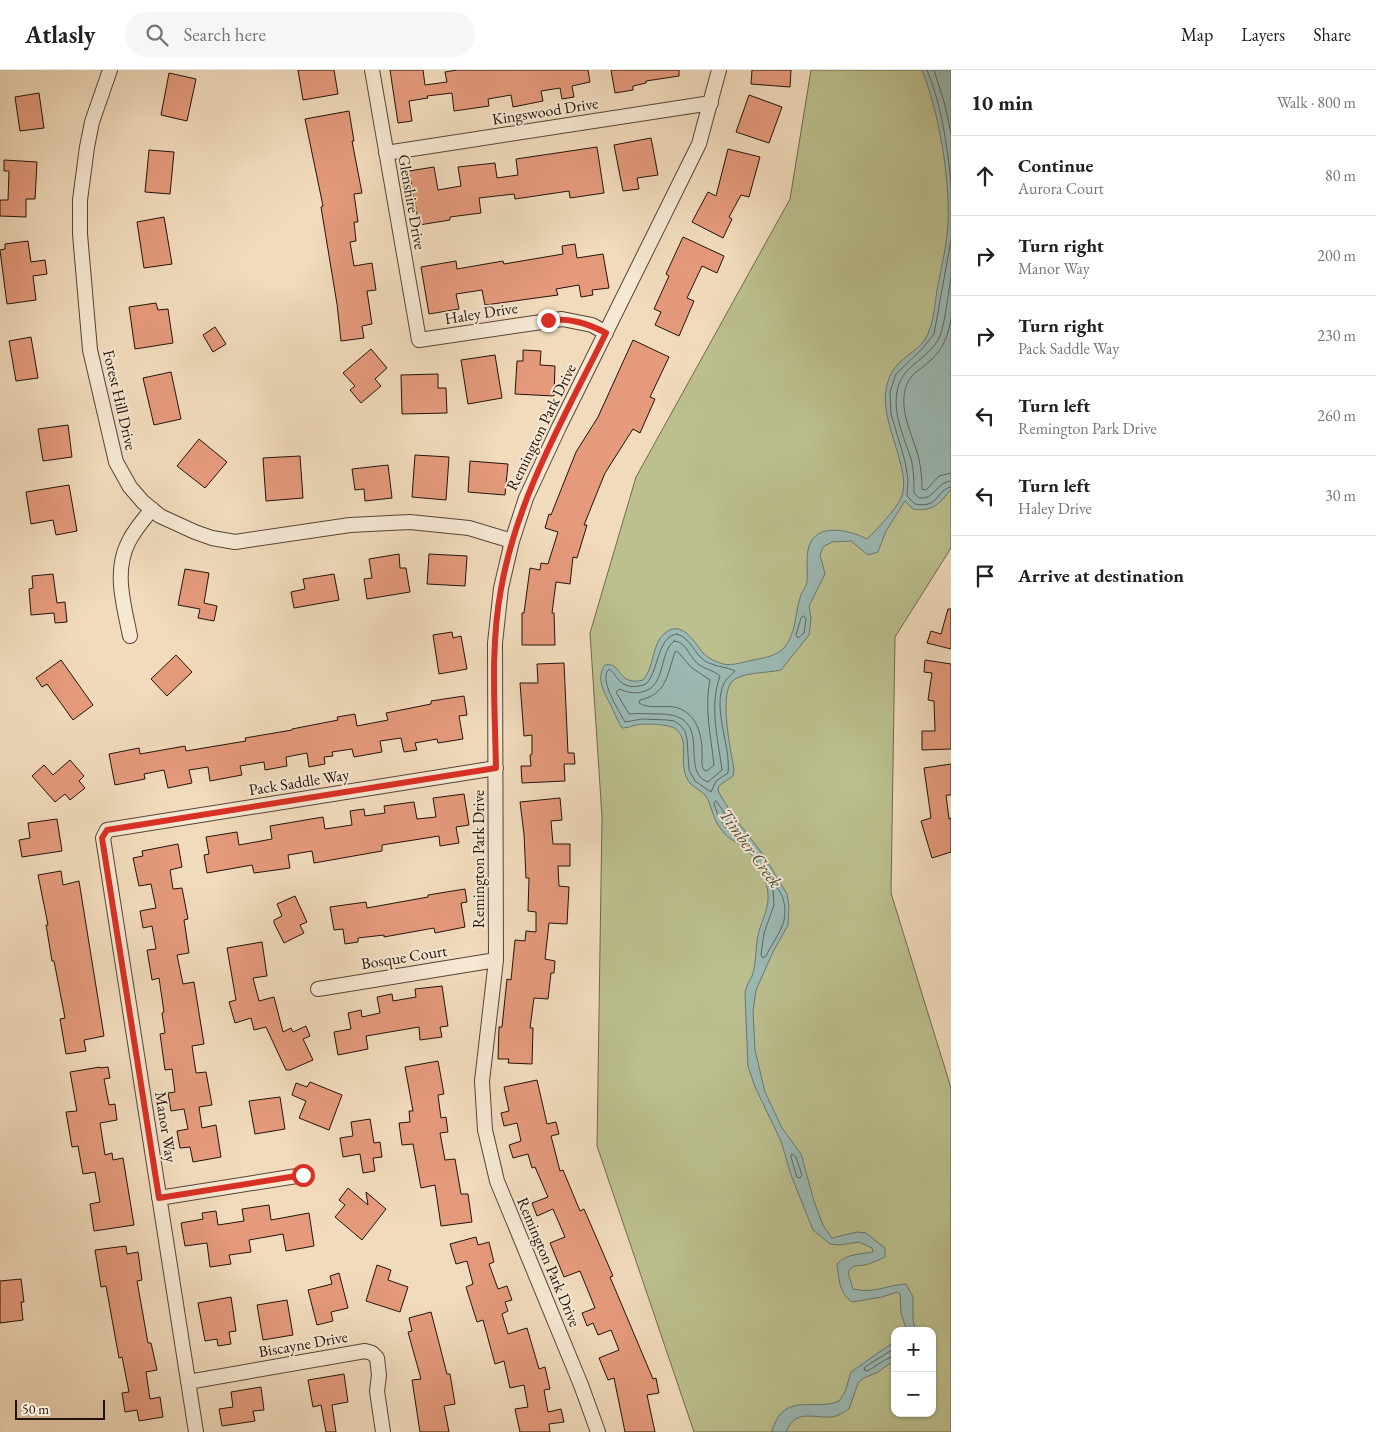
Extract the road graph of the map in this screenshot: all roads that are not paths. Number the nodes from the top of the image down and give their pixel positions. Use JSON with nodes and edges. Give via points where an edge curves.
{"nodes":[{"id":1,"x":110,"y":70,"type":"edge"},
{"id":2,"x":372,"y":70,"type":"edge"},
{"id":3,"x":720,"y":70,"type":"edge"},
{"id":4,"x":711,"y":103,"type":"junction"},
{"id":5,"x":386,"y":153,"type":"junction"},
{"id":6,"x":606,"y":333,"type":"junction"},
{"id":7,"x":419,"y":340,"type":"joint"},
{"id":8,"x":152,"y":509,"type":"junction"},
{"id":9,"x":512,"y":541,"type":"junction"},
{"id":10,"x":130,"y":636,"type":"dead end"},
{"id":11,"x":496,"y":768,"type":"junction"},
{"id":12,"x":107,"y":830,"type":"joint"},
{"id":13,"x":496,"y":960,"type":"junction"},
{"id":14,"x":318,"y":988,"type":"dead end"},
{"id":15,"x":303,"y":1175,"type":"dead end"},
{"id":16,"x":159,"y":1198,"type":"junction"},
{"id":17,"x":188,"y":1382,"type":"junction"},
{"id":18,"x":196,"y":1432,"type":"edge"},
{"id":19,"x":383,"y":1432,"type":"edge"},
{"id":20,"x":598,"y":1432,"type":"edge"}],
"edges":[{"from":1,"to":8,"type":"street","name":"Forest Hill Drive","via":[[87,147],[80,200],[82,268],[90,350],[116,462],[130,487]]},
{"from":2,"to":5,"type":"street","name":"Glenshire Drive"},
{"from":3,"to":4,"type":"street","name":"Remington Park Drive"},
{"from":4,"to":5,"type":"street","name":"Kingswood Drive"},
{"from":4,"to":6,"type":"street","name":"Remington Park Drive","via":[[699,144]]},
{"from":5,"to":7,"type":"street","name":"Glenshire Drive"},
{"from":6,"to":7,"type":"street","name":"Haley Drive","via":[[592,325],[562,319]]},
{"from":6,"to":9,"type":"street","name":"Remington Park Drive","via":[[526,498]]},
{"from":8,"to":9,"type":"street","name":"Forest Hill Drive","via":[[195,532],[235,542],[350,525],[410,522],[469,528]]},
{"from":8,"to":10,"type":"street","via":[[128,542],[121,564],[121,588]]},
{"from":9,"to":11,"type":"street","name":"Remington Park Drive","via":[[501,588],[495,643]]},
{"from":11,"to":12,"type":"street","name":"Pack Saddle Way"},
{"from":11,"to":13,"type":"street","name":"Remington Park Drive"},
{"from":12,"to":16,"type":"street","name":"Manor Way","via":[[102,838],[104,854]]},
{"from":13,"to":14,"type":"street","name":"Bosque Court"},
{"from":13,"to":20,"type":"street","name":"Remington Park Drive","via":[[482,1081],[485,1130],[497,1181]]},
{"from":15,"to":16,"type":"street"},
{"from":16,"to":17,"type":"street","name":"Manor Way"},
{"from":17,"to":18,"type":"street","name":"Manor Way"},
{"from":17,"to":19,"type":"street","name":"Biscayne Drive","via":[[365,1351],[377,1358],[377,1391]]}]}
